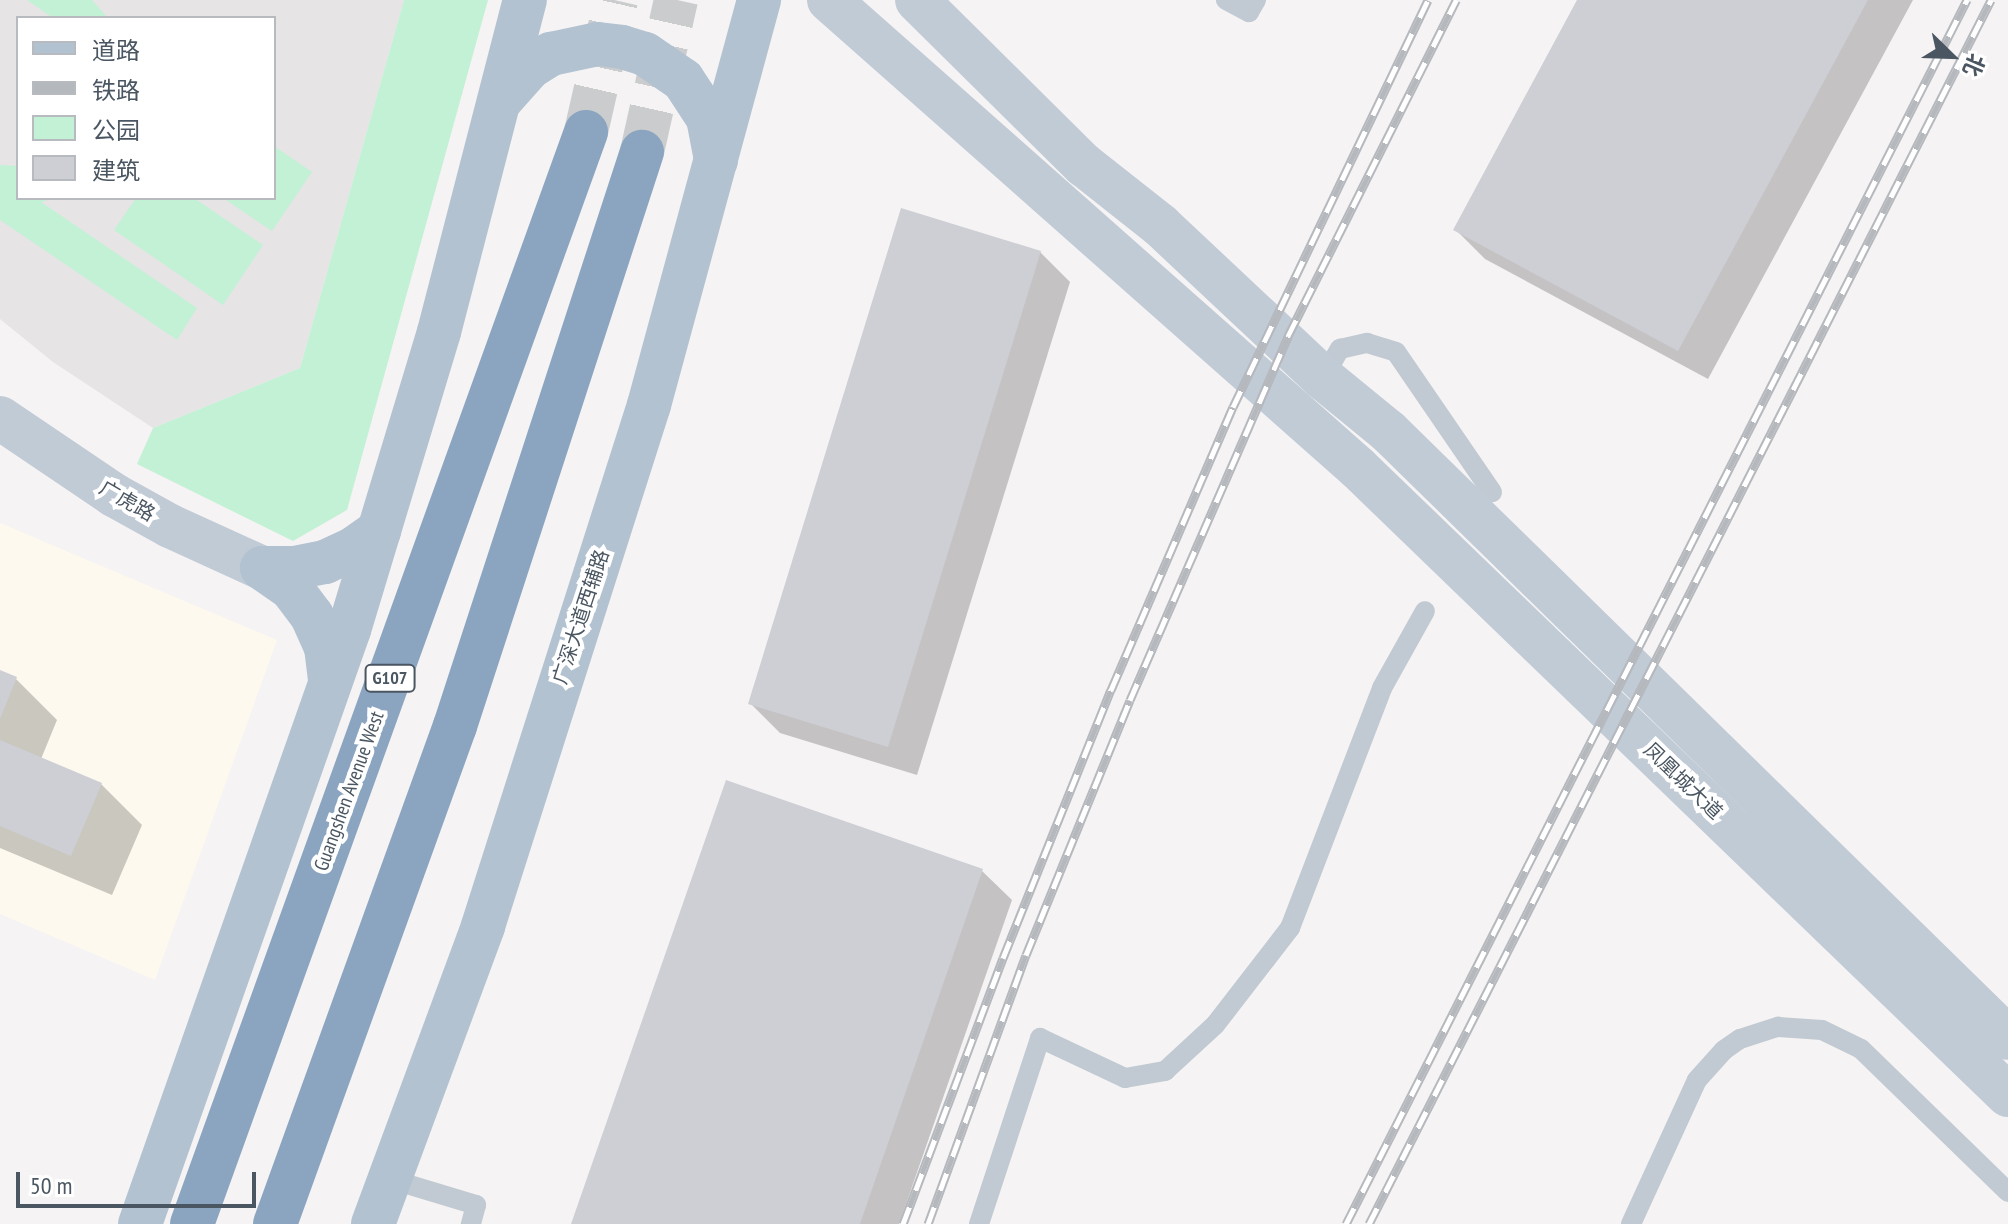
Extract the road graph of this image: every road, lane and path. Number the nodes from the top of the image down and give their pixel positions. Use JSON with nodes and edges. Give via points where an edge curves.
{"nodes":[{"id":1,"x":525,"y":0,"type":"edge"},
{"id":2,"x":759,"y":0,"type":"edge"},
{"id":3,"x":829,"y":0,"type":"edge"},
{"id":4,"x":917,"y":0,"type":"edge"},
{"id":5,"x":1226,"y":0,"type":"edge"},
{"id":6,"x":1256,"y":0,"type":"edge"},
{"id":7,"x":498,"y":103,"type":"junction"},
{"id":8,"x":586,"y":132,"type":"tunnel mouth"},
{"id":9,"x":642,"y":152,"type":"tunnel mouth"},
{"id":10,"x":716,"y":163,"type":"junction"},
{"id":11,"x":1323,"y":378,"type":"junction"},
{"id":12,"x":0,"y":418,"type":"edge"},
{"id":13,"x":1492,"y":492,"type":"dead end"},
{"id":14,"x":379,"y":531,"type":"junction"},
{"id":15,"x":262,"y":568,"type":"junction"},
{"id":16,"x":1425,"y":611,"type":"dead end"},
{"id":17,"x":330,"y":682,"type":"junction"},
{"id":18,"x":2008,"y":1038,"type":"edge"},
{"id":19,"x":2008,"y":1095,"type":"edge"},
{"id":20,"x":390,"y":1179,"type":"junction"},
{"id":21,"x":2008,"y":1192,"type":"edge"},
{"id":22,"x":140,"y":1224,"type":"edge"},
{"id":23,"x":192,"y":1224,"type":"edge"},
{"id":24,"x":275,"y":1224,"type":"edge"},
{"id":25,"x":373,"y":1224,"type":"edge"},
{"id":26,"x":471,"y":1224,"type":"edge"},
{"id":27,"x":979,"y":1224,"type":"edge"},
{"id":28,"x":1631,"y":1224,"type":"edge"}],
"edges":[{"from":1,"to":7,"type":"main road"},
{"from":2,"to":10,"type":"main road","name":"广深大道西辅路"},
{"from":3,"to":19,"type":"main road","name":"凤凰城大道","via":[[1358,468]]},
{"from":4,"to":11,"type":"main road","via":[[1084,165],[1160,225]]},
{"from":5,"to":6,"type":"lane","via":[[1249,12]]},
{"from":7,"to":10,"type":"main road","via":[[521,75],[551,54],[598,44],[622,47],[666,65],[690,89],[708,118]]},
{"from":7,"to":14,"type":"main road","via":[[439,332]]},
{"from":8,"to":23,"type":"highway","name":"Guangshen Avenue West","number":"G107"},
{"from":9,"to":24,"type":"highway","via":[[455,726]]},
{"from":10,"to":20,"type":"main road","name":"广深大道西辅路","via":[[649,405],[492,897]]},
{"from":11,"to":13,"type":"lane","via":[[1340,349],[1367,343],[1396,352]]},
{"from":11,"to":18,"type":"main road","via":[[1389,432]]},
{"from":12,"to":15,"type":"main road","name":"广虎路","via":[[114,495]]},
{"from":14,"to":15,"type":"main road","via":[[325,562]]},
{"from":14,"to":17,"type":"main road"},
{"from":15,"to":17,"type":"main road","via":[[291,588],[312,616],[326,647]]},
{"from":16,"to":27,"type":"lane","via":[[1382,688],[1290,928],[1215,1025],[1165,1071],[1125,1078],[1040,1038]]},
{"from":17,"to":22,"type":"main road"},
{"from":20,"to":25,"type":"main road","name":"广深大道西辅路"},
{"from":20,"to":26,"type":"lane","via":[[476,1205]]},
{"from":21,"to":28,"type":"lane","via":[[1861,1049],[1822,1030],[1778,1027],[1732,1045],[1697,1080]]}]}
